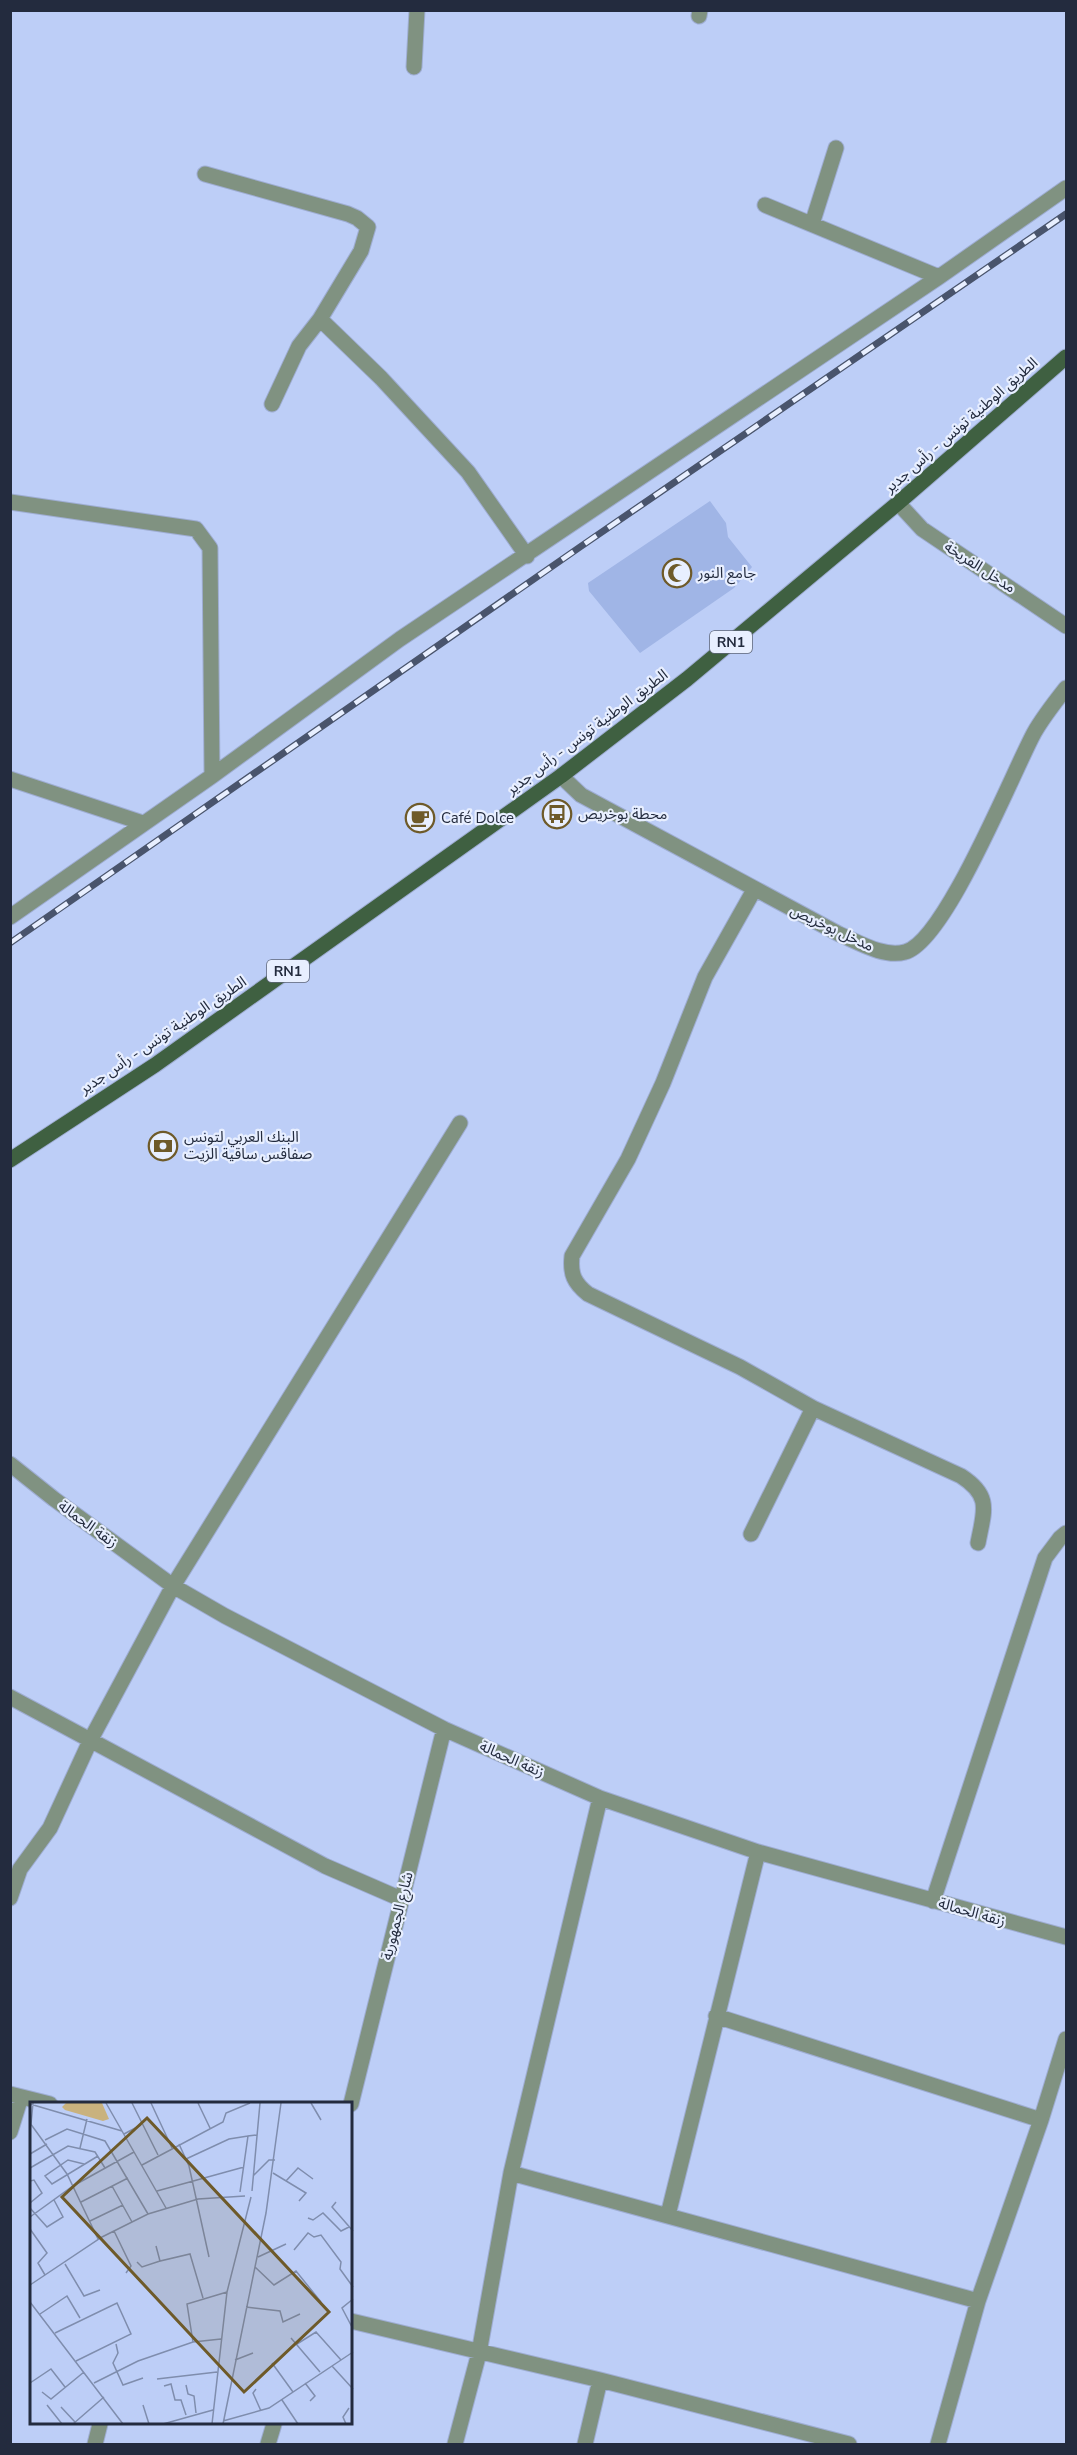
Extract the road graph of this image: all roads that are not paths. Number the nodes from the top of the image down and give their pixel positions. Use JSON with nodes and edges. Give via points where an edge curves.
{"nodes":[{"id":1,"x":417,"y":10,"type":"edge"},
{"id":2,"x":414,"y":67,"type":"dead end"},
{"id":3,"x":837,"y":148,"type":"dead end"},
{"id":4,"x":205,"y":174,"type":"dead end"},
{"id":5,"x":1066,"y":188,"type":"edge"},
{"id":6,"x":765,"y":205,"type":"dead end"},
{"id":7,"x":812,"y":224,"type":"junction"},
{"id":8,"x":939,"y":277,"type":"junction"},
{"id":9,"x":320,"y":319,"type":"junction"},
{"id":10,"x":1066,"y":357,"type":"edge"},
{"id":11,"x":272,"y":404,"type":"dead end"},
{"id":12,"x":10,"y":502,"type":"edge"},
{"id":13,"x":898,"y":503,"type":"junction"},
{"id":14,"x":527,"y":556,"type":"junction"},
{"id":15,"x":1066,"y":626,"type":"edge"},
{"id":16,"x":1066,"y":688,"type":"edge"},
{"id":17,"x":212,"y":776,"type":"junction"},
{"id":18,"x":561,"y":776,"type":"junction"},
{"id":19,"x":10,"y":779,"type":"edge"},
{"id":20,"x":143,"y":823,"type":"junction"},
{"id":21,"x":754,"y":890,"type":"junction"},
{"id":22,"x":10,"y":917,"type":"edge"},
{"id":23,"x":460,"y":1123,"type":"dead end"},
{"id":24,"x":10,"y":1160,"type":"edge"},
{"id":25,"x":813,"y":1408,"type":"junction"},
{"id":26,"x":10,"y":1464,"type":"edge"},
{"id":27,"x":1066,"y":1533,"type":"edge"},
{"id":28,"x":751,"y":1534,"type":"dead end"},
{"id":29,"x":978,"y":1543,"type":"dead end"},
{"id":30,"x":173,"y":1586,"type":"junction"},
{"id":31,"x":10,"y":1696,"type":"edge"},
{"id":32,"x":444,"y":1729,"type":"junction"},
{"id":33,"x":91,"y":1739,"type":"junction"},
{"id":34,"x":600,"y":1798,"type":"junction"},
{"id":35,"x":758,"y":1852,"type":"junction"},
{"id":36,"x":10,"y":1898,"type":"edge"},
{"id":37,"x":400,"y":1899,"type":"junction"},
{"id":38,"x":933,"y":1901,"type":"junction"},
{"id":39,"x":1066,"y":1938,"type":"edge"},
{"id":40,"x":716,"y":2016,"type":"junction"},
{"id":41,"x":1066,"y":2039,"type":"edge"},
{"id":42,"x":16,"y":2096,"type":"edge"},
{"id":43,"x":42,"y":2102,"type":"edge"},
{"id":44,"x":351,"y":2102,"type":"edge"},
{"id":45,"x":1041,"y":2120,"type":"junction"},
{"id":46,"x":10,"y":2132,"type":"edge"},
{"id":47,"x":511,"y":2174,"type":"junction"},
{"id":48,"x":668,"y":2215,"type":"junction"},
{"id":49,"x":978,"y":2301,"type":"junction"},
{"id":50,"x":352,"y":2320,"type":"edge"},
{"id":51,"x":479,"y":2353,"type":"junction"},
{"id":52,"x":600,"y":2380,"type":"junction"},
{"id":53,"x":100,"y":2425,"type":"edge"},
{"id":54,"x":274,"y":2425,"type":"edge"},
{"id":55,"x":95,"y":2445,"type":"edge"},
{"id":56,"x":268,"y":2445,"type":"edge"},
{"id":57,"x":455,"y":2445,"type":"edge"},
{"id":58,"x":585,"y":2445,"type":"edge"},
{"id":59,"x":849,"y":2445,"type":"edge"},
{"id":60,"x":938,"y":2445,"type":"edge"}],
"edges":[{"from":1,"to":2,"type":"street"},
{"from":3,"to":7,"type":"street"},
{"from":4,"to":9,"type":"street","via":[[348,214],[368,226],[361,251]]},
{"from":5,"to":8,"type":"street"},
{"from":6,"to":7,"type":"street"},
{"from":7,"to":8,"type":"street"},
{"from":8,"to":14,"type":"street"},
{"from":9,"to":11,"type":"street","via":[[299,346]]},
{"from":9,"to":14,"type":"street","via":[[468,472]]},
{"from":10,"to":13,"type":"main road","name":"الطريق الوطنية تونس - رأس جدير","number":"RN1"},
{"from":12,"to":17,"type":"street","via":[[195,529],[210,548]]},
{"from":13,"to":15,"type":"street","name":"مدخل الفريخة","via":[[922,529]]},
{"from":13,"to":18,"type":"main road","name":"الطريق الوطنية تونس - رأس جدير","number":"RN1","via":[[687,679]]},
{"from":14,"to":17,"type":"street","via":[[400,639]]},
{"from":16,"to":21,"type":"street","name":"مدخل بوخريص","via":[[1035,732],[956,891],[916,948],[894,953],[865,945]]},
{"from":17,"to":20,"type":"street"},
{"from":18,"to":21,"type":"street","name":"مدخل بوخريص","via":[[581,795]]},
{"from":18,"to":24,"type":"main road","name":"الطريق الوطنية تونس - رأس جدير","number":"RN1","via":[[155,1065]]},
{"from":19,"to":20,"type":"street"},
{"from":20,"to":22,"type":"street"},
{"from":21,"to":25,"type":"street","via":[[705,977],[663,1083],[628,1159],[572,1256],[571,1268],[576,1285],[588,1294],[740,1367]]},
{"from":23,"to":30,"type":"street"},
{"from":25,"to":28,"type":"street"},
{"from":25,"to":29,"type":"street","via":[[974,1485],[984,1502]]},
{"from":26,"to":30,"type":"street","name":"زنقة الحمالة"},
{"from":27,"to":38,"type":"street","via":[[1045,1558]]},
{"from":30,"to":32,"type":"street","name":"زنقة الحمالة"},
{"from":30,"to":33,"type":"street"},
{"from":31,"to":33,"type":"street"},
{"from":32,"to":34,"type":"street","name":"زنقة الحمالة"},
{"from":32,"to":37,"type":"street","name":"شارع الجمهورية"},
{"from":33,"to":36,"type":"street","via":[[51,1828],[20,1869]]},
{"from":33,"to":37,"type":"street","via":[[325,1866]]},
{"from":34,"to":35,"type":"street","name":"زنقة الحمالة"},
{"from":34,"to":47,"type":"street"},
{"from":35,"to":38,"type":"street","name":"زنقة الحمالة"},
{"from":35,"to":40,"type":"street"},
{"from":37,"to":44,"type":"street","name":"شارع الجمهورية"},
{"from":38,"to":39,"type":"street","name":"زنقة الحمالة"},
{"from":40,"to":45,"type":"street"},
{"from":40,"to":48,"type":"street"},
{"from":41,"to":45,"type":"street"},
{"from":42,"to":43,"type":"street"},
{"from":42,"to":46,"type":"street"},
{"from":45,"to":49,"type":"street"},
{"from":47,"to":48,"type":"street"},
{"from":47,"to":51,"type":"street"},
{"from":48,"to":49,"type":"street"},
{"from":49,"to":60,"type":"street"},
{"from":50,"to":51,"type":"street"},
{"from":51,"to":52,"type":"street"},
{"from":51,"to":57,"type":"street"},
{"from":52,"to":58,"type":"street"},
{"from":52,"to":59,"type":"street"},
{"from":53,"to":55,"type":"street"},
{"from":54,"to":56,"type":"street"}]}
